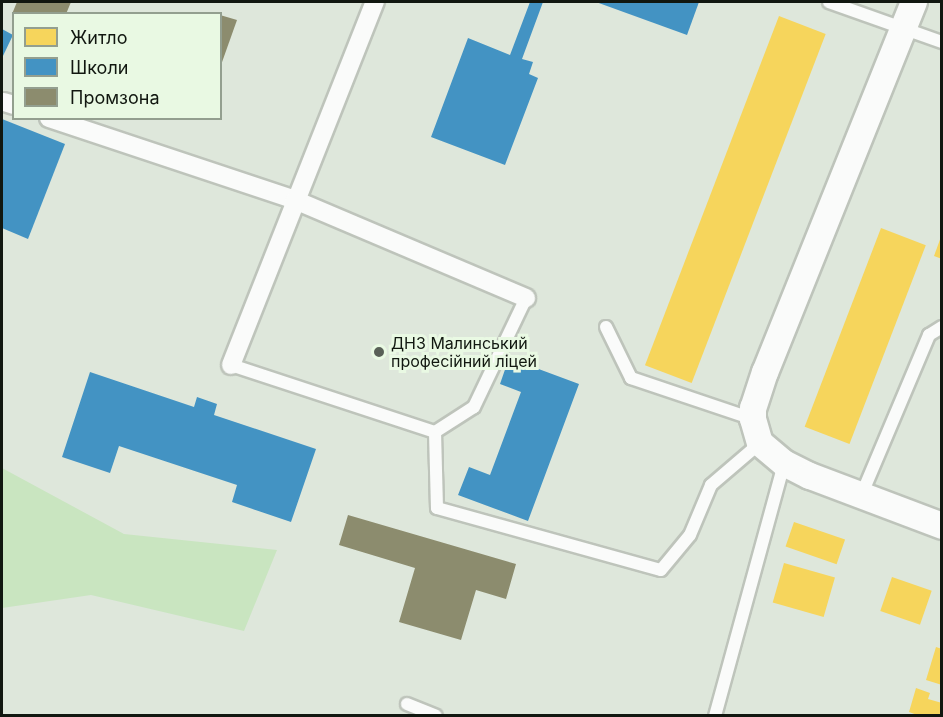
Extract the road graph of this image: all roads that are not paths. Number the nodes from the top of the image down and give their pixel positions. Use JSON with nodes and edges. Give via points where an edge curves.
{"nodes":[{"id":1,"x":375,"y":2,"type":"edge"},
{"id":2,"x":829,"y":2,"type":"edge"},
{"id":3,"x":914,"y":2,"type":"edge"},
{"id":4,"x":904,"y":27,"type":"junction"},
{"id":5,"x":942,"y":42,"type":"edge"},
{"id":6,"x":55,"y":120,"type":"edge"},
{"id":7,"x":295,"y":200,"type":"junction"},
{"id":8,"x":526,"y":298,"type":"joint"},
{"id":9,"x":606,"y":327,"type":"dead end"},
{"id":10,"x":942,"y":327,"type":"edge"},
{"id":11,"x":231,"y":365,"type":"joint"},
{"id":12,"x":756,"y":431,"type":"junction"},
{"id":13,"x":435,"y":432,"type":"junction"},
{"id":14,"x":784,"y":463,"type":"junction"},
{"id":15,"x":861,"y":496,"type":"junction"},
{"id":16,"x":942,"y":526,"type":"edge"},
{"id":17,"x":407,"y":705,"type":"dead end"},
{"id":18,"x":436,"y":716,"type":"edge"},
{"id":19,"x":715,"y":716,"type":"edge"}],
"edges":[{"from":1,"to":7,"type":"street"},
{"from":2,"to":4,"type":"lane"},
{"from":3,"to":4,"type":"street"},
{"from":4,"to":5,"type":"lane"},
{"from":4,"to":12,"type":"street","via":[[765,372],[753,408]]},
{"from":6,"to":7,"type":"street"},
{"from":7,"to":8,"type":"street"},
{"from":7,"to":11,"type":"street"},
{"from":8,"to":13,"type":"lane","via":[[474,407]]},
{"from":9,"to":12,"type":"lane","via":[[632,378]]},
{"from":10,"to":15,"type":"lane","via":[[929,335]]},
{"from":11,"to":13,"type":"lane"},
{"from":12,"to":13,"type":"lane","via":[[711,485],[690,535],[661,570],[438,508]]},
{"from":12,"to":14,"type":"street"},
{"from":14,"to":15,"type":"street"},
{"from":14,"to":19,"type":"lane"},
{"from":15,"to":16,"type":"street"},
{"from":17,"to":18,"type":"lane"}]}
